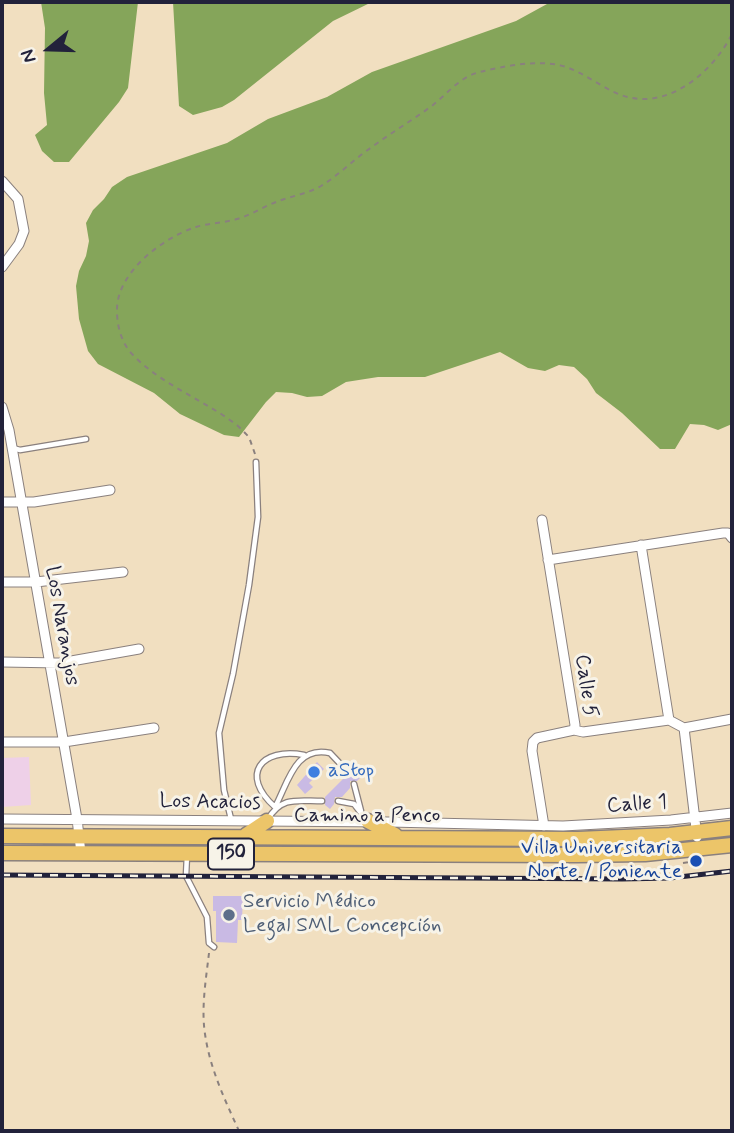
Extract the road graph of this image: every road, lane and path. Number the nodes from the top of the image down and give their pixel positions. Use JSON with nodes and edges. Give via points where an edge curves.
{"nodes":[{"id":1,"x":732,"y":34,"type":"edge"},
{"id":2,"x":2,"y":181,"type":"edge"},
{"id":3,"x":2,"y":267,"type":"edge"},
{"id":4,"x":2,"y":407,"type":"edge"},
{"id":5,"x":86,"y":439,"type":"dead end"},
{"id":6,"x":7,"y":448,"type":"edge"},
{"id":7,"x":256,"y":462,"type":"joint"},
{"id":8,"x":110,"y":490,"type":"dead end"},
{"id":9,"x":2,"y":502,"type":"edge"},
{"id":10,"x":22,"y":502,"type":"junction"},
{"id":11,"x":542,"y":520,"type":"dead end"},
{"id":12,"x":731,"y":536,"type":"edge"},
{"id":13,"x":641,"y":545,"type":"junction"},
{"id":14,"x":548,"y":560,"type":"junction"},
{"id":15,"x":123,"y":572,"type":"dead end"},
{"id":16,"x":2,"y":582,"type":"edge"},
{"id":17,"x":36,"y":582,"type":"junction"},
{"id":18,"x":139,"y":649,"type":"dead end"},
{"id":19,"x":2,"y":662,"type":"edge"},
{"id":20,"x":50,"y":664,"type":"junction"},
{"id":21,"x":732,"y":719,"type":"edge"},
{"id":22,"x":669,"y":720,"type":"junction"},
{"id":23,"x":154,"y":728,"type":"dead end"},
{"id":24,"x":684,"y":728,"type":"junction"},
{"id":25,"x":573,"y":730,"type":"junction"},
{"id":26,"x":2,"y":742,"type":"edge"},
{"id":27,"x":64,"y":742,"type":"junction"},
{"id":28,"x":304,"y":755,"type":"junction"},
{"id":29,"x":349,"y":773,"type":"dead end"},
{"id":30,"x":354,"y":784,"type":"dead end"},
{"id":31,"x":322,"y":801,"type":"dead end"},
{"id":32,"x":338,"y":801,"type":"dead end"},
{"id":33,"x":275,"y":807,"type":"junction"},
{"id":34,"x":732,"y":813,"type":"edge"},
{"id":35,"x":364,"y":817,"type":"junction"},
{"id":36,"x":2,"y":819,"type":"edge"},
{"id":37,"x":77,"y":819,"type":"junction"},
{"id":38,"x":231,"y":820,"type":"junction"},
{"id":39,"x":267,"y":821,"type":"junction"},
{"id":40,"x":695,"y":825,"type":"junction"},
{"id":41,"x":544,"y":826,"type":"junction"},
{"id":42,"x":732,"y":828,"type":"edge"},
{"id":43,"x":2,"y":836,"type":"edge"},
{"id":44,"x":79,"y":836,"type":"junction"},
{"id":45,"x":238,"y":837,"type":"junction"},
{"id":46,"x":402,"y":838,"type":"junction"},
{"id":47,"x":732,"y":845,"type":"edge"},
{"id":48,"x":698,"y":849,"type":"junction"},
{"id":49,"x":2,"y":853,"type":"edge"},
{"id":50,"x":80,"y":853,"type":"junction"},
{"id":51,"x":187,"y":854,"type":"junction"},
{"id":52,"x":690,"y":862,"type":"dead end"},
{"id":53,"x":683,"y":863,"type":"dead end"},
{"id":54,"x":212,"y":946,"type":"joint"},
{"id":55,"x":239,"y":1131,"type":"edge"}],
"edges":[{"from":1,"to":7,"type":"path","via":[[701,74],[677,90],[654,97],[620,94],[555,64],[476,72],[324,184],[239,218],[185,232],[143,260],[118,297],[124,343],[152,371],[238,426],[252,442]]},
{"from":2,"to":3,"type":"street","via":[[19,199],[24,231]]},
{"from":4,"to":6,"type":"street","name":"Los Naranjos","via":[[8,422]]},
{"from":5,"to":6,"type":"lane"},
{"from":6,"to":10,"type":"street","name":"Los Naranjos"},
{"from":7,"to":38,"type":"lane","via":[[257,517],[249,585],[219,733]]},
{"from":8,"to":10,"type":"street"},
{"from":9,"to":10,"type":"street"},
{"from":10,"to":17,"type":"street","name":"Los Naranjos"},
{"from":11,"to":14,"type":"street","name":"Calle 5"},
{"from":12,"to":13,"type":"street","via":[[723,533]]},
{"from":13,"to":14,"type":"street"},
{"from":13,"to":22,"type":"street"},
{"from":14,"to":25,"type":"street","name":"Calle 5"},
{"from":15,"to":17,"type":"street"},
{"from":16,"to":17,"type":"street"},
{"from":17,"to":20,"type":"street","name":"Los Naranjos"},
{"from":18,"to":20,"type":"street"},
{"from":19,"to":20,"type":"street"},
{"from":20,"to":27,"type":"street","name":"Los Naranjos"},
{"from":21,"to":24,"type":"street"},
{"from":22,"to":24,"type":"street"},
{"from":22,"to":25,"type":"street"},
{"from":23,"to":27,"type":"street"},
{"from":24,"to":40,"type":"street"},
{"from":25,"to":41,"type":"street","name":"Calle 5","via":[[539,737],[532,745]]},
{"from":26,"to":27,"type":"street"},
{"from":27,"to":37,"type":"street","name":"Los Naranjos"},
{"from":28,"to":29,"type":"lane","via":[[330,753]]},
{"from":28,"to":33,"type":"lane"},
{"from":28,"to":33,"type":"lane","via":[[273,755],[258,767],[259,787]]},
{"from":30,"to":35,"type":"lane"},
{"from":31,"to":33,"type":"lane","via":[[286,802]]},
{"from":32,"to":35,"type":"lane","via":[[350,802]]},
{"from":33,"to":39,"type":"lane"},
{"from":34,"to":40,"type":"street","name":"Calle 1"},
{"from":35,"to":39,"type":"street","name":"Los Acacios"},
{"from":35,"to":41,"type":"street","name":"Los Acacios"},
{"from":35,"to":46,"type":"highway"},
{"from":36,"to":37,"type":"street","name":"Los Acacios"},
{"from":37,"to":38,"type":"street","name":"Los Acacios"},
{"from":37,"to":44,"type":"street","name":"Los Naranjos"},
{"from":38,"to":39,"type":"street","name":"Los Acacios"},
{"from":39,"to":45,"type":"highway"},
{"from":40,"to":41,"type":"street","name":"Calle 1"},
{"from":40,"to":42,"type":"highway","name":"Camino a Penco","number":"150"},
{"from":40,"to":46,"type":"highway","name":"Camino a Penco","number":"150","via":[[609,838]]},
{"from":40,"to":48,"type":"street"},
{"from":43,"to":44,"type":"highway","name":"Camino a Penco","number":"150"},
{"from":44,"to":45,"type":"highway","name":"Camino a Penco","number":"150"},
{"from":44,"to":50,"type":"street","name":"Los Naranjos"},
{"from":45,"to":46,"type":"highway","name":"Camino a Penco","number":"150"},
{"from":47,"to":48,"type":"highway","name":"Camino a Penco","number":"150"},
{"from":48,"to":51,"type":"highway","name":"Camino a Penco","number":"150","via":[[588,855]]},
{"from":49,"to":50,"type":"highway","name":"Camino a Penco","number":"150"},
{"from":50,"to":51,"type":"highway","name":"Camino a Penco","number":"150"},
{"from":51,"to":54,"type":"lane","via":[[186,876],[207,917]]},
{"from":52,"to":53,"type":"path"},
{"from":54,"to":55,"type":"path","via":[[205,1033],[214,1074]]}]}
